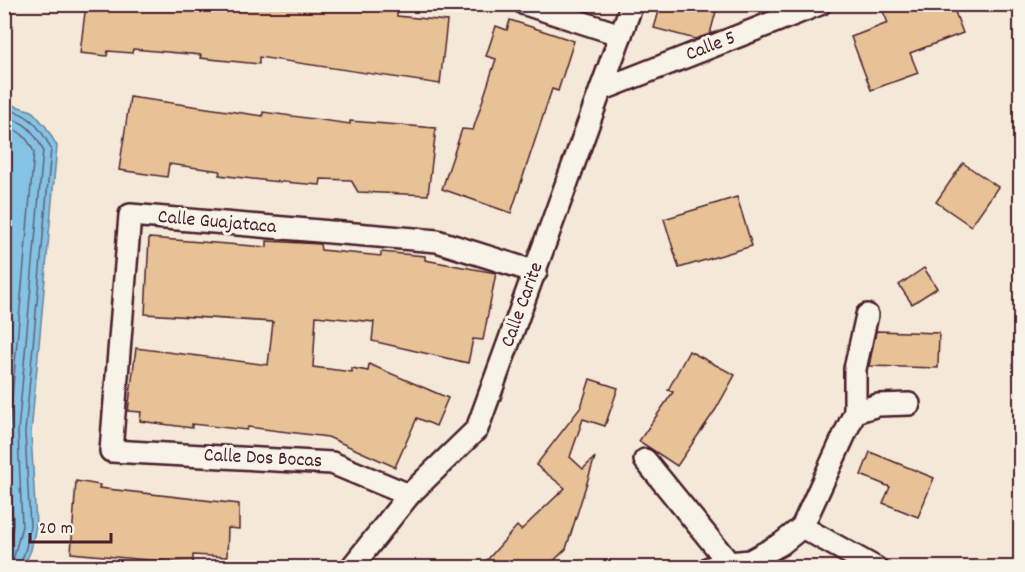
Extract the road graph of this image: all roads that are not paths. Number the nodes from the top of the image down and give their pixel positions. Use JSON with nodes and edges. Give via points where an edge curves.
{"nodes":[{"id":1,"x":525,"y":4,"type":"edge"},
{"id":2,"x":632,"y":4,"type":"edge"},
{"id":3,"x":820,"y":4,"type":"edge"},
{"id":4,"x":621,"y":35,"type":"junction"},
{"id":5,"x":601,"y":90,"type":"junction"},
{"id":6,"x":536,"y":272,"type":"junction"},
{"id":7,"x":867,"y":315,"type":"dead end"},
{"id":8,"x":909,"y":404,"type":"dead end"},
{"id":9,"x":855,"y":412,"type":"junction"},
{"id":10,"x":111,"y":451,"type":"joint"},
{"id":11,"x":645,"y":460,"type":"dead end"},
{"id":12,"x":409,"y":495,"type":"junction"},
{"id":13,"x":802,"y":527,"type":"junction"},
{"id":14,"x":736,"y":565,"type":"edge"},
{"id":15,"x":351,"y":567,"type":"edge"},
{"id":16,"x":876,"y":567,"type":"edge"}],
"edges":[{"from":1,"to":4,"type":"street"},
{"from":2,"to":4,"type":"street","name":"Calle Carite"},
{"from":3,"to":5,"type":"street","name":"Calle 5"},
{"from":4,"to":5,"type":"street","name":"Calle Carite"},
{"from":5,"to":6,"type":"street","name":"Calle Carite"},
{"from":6,"to":10,"type":"street","name":"Calle Guajataca","via":[[437,242],[130,215]]},
{"from":6,"to":12,"type":"street","name":"Calle Carite","via":[[477,429]]},
{"from":7,"to":9,"type":"street","via":[[855,369]]},
{"from":8,"to":9,"type":"street","via":[[878,405]]},
{"from":9,"to":13,"type":"street"},
{"from":10,"to":12,"type":"street","name":"Calle Dos Bocas","via":[[332,463]]},
{"from":11,"to":14,"type":"street"},
{"from":12,"to":15,"type":"street","name":"Calle Carite"},
{"from":13,"to":14,"type":"street","via":[[781,544]]},
{"from":13,"to":16,"type":"street"}]}
